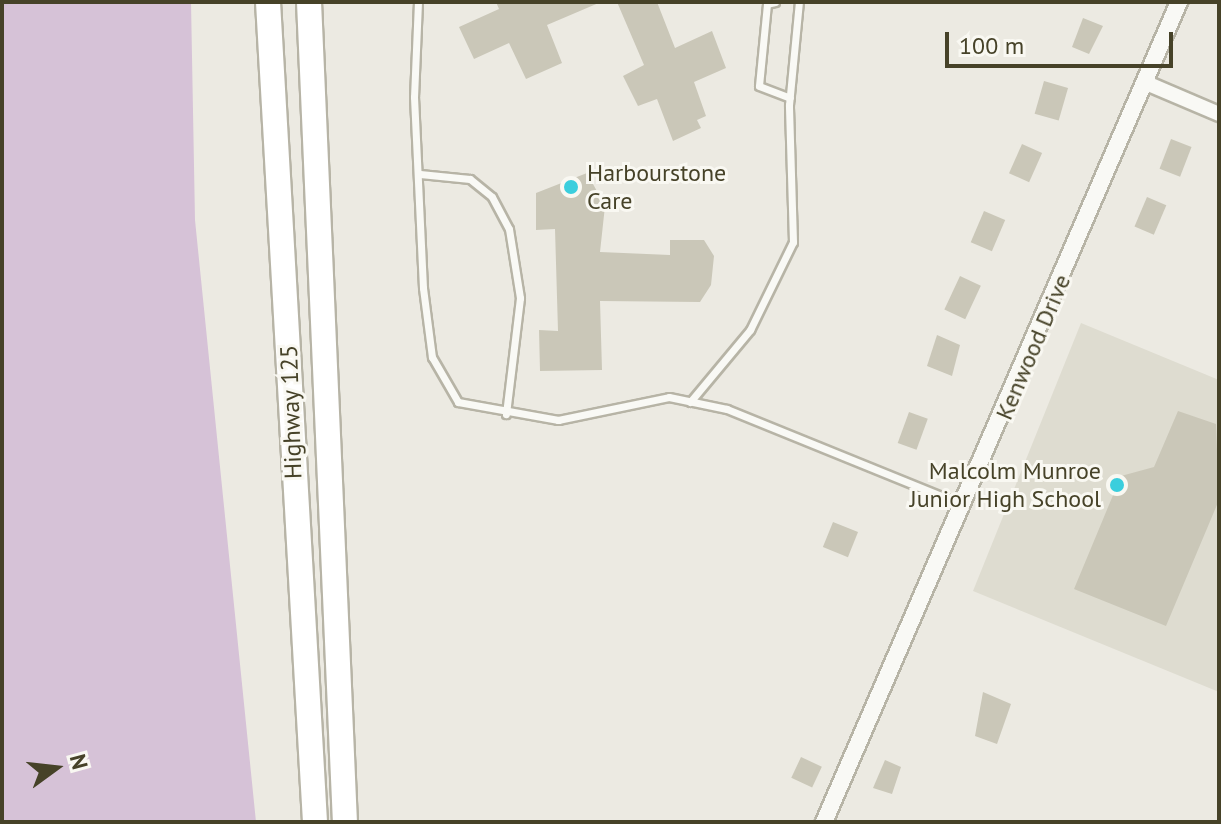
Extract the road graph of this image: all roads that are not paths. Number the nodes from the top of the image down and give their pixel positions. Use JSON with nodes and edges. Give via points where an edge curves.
{"nodes":[{"id":1,"x":268,"y":2,"type":"edge"},
{"id":2,"x":309,"y":2,"type":"edge"},
{"id":3,"x":418,"y":2,"type":"edge"},
{"id":4,"x":775,"y":2,"type":"edge"},
{"id":5,"x":799,"y":2,"type":"edge"},
{"id":6,"x":1179,"y":2,"type":"edge"},
{"id":7,"x":1144,"y":82,"type":"junction"},
{"id":8,"x":790,"y":98,"type":"junction"},
{"id":9,"x":1219,"y":114,"type":"edge"},
{"id":10,"x":420,"y":174,"type":"junction"},
{"id":11,"x":690,"y":402,"type":"junction"},
{"id":12,"x":506,"y":414,"type":"junction"},
{"id":13,"x":965,"y":505,"type":"junction"},
{"id":14,"x":345,"y":818,"type":"edge"},
{"id":15,"x":315,"y":822,"type":"edge"},
{"id":16,"x":824,"y":822,"type":"edge"}],
"edges":[{"from":1,"to":15,"type":"highway","name":"Highway 125"},
{"from":2,"to":14,"type":"highway","name":"Highway 125"},
{"from":3,"to":10,"type":"lane","via":[[414,97]]},
{"from":4,"to":8,"type":"lane","via":[[767,4],[759,86]]},
{"from":5,"to":8,"type":"lane"},
{"from":6,"to":7,"type":"street","name":"Kenwood Drive"},
{"from":7,"to":9,"type":"street"},
{"from":7,"to":13,"type":"street","name":"Kenwood Drive"},
{"from":8,"to":11,"type":"lane","via":[[793,242],[750,330]]},
{"from":10,"to":12,"type":"lane","via":[[432,357],[458,402]]},
{"from":10,"to":12,"type":"lane","via":[[470,179],[492,197],[509,229],[520,298]]},
{"from":11,"to":12,"type":"lane","via":[[669,397],[558,420]]},
{"from":11,"to":13,"type":"lane","via":[[727,409]]},
{"from":13,"to":16,"type":"street","name":"Kenwood Drive"}]}
